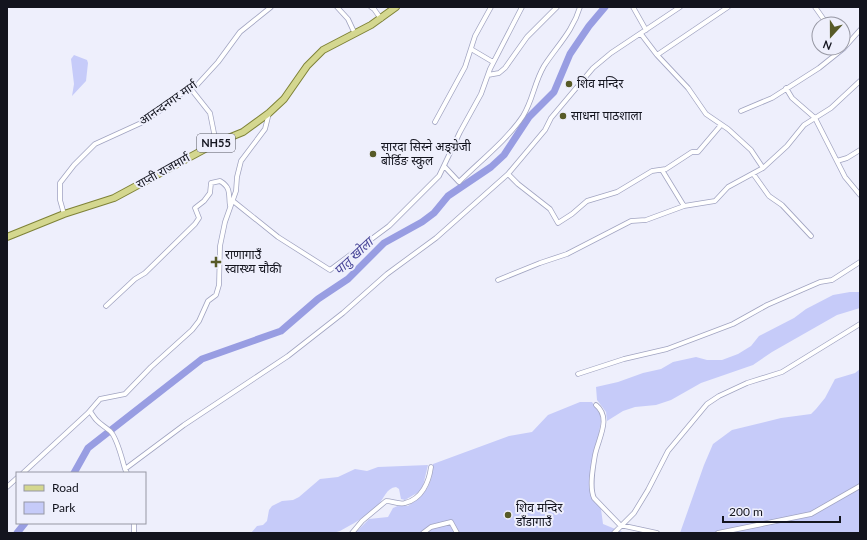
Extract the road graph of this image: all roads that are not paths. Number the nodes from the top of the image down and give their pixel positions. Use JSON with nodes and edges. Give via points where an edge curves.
{"nodes":[{"id":1,"x":271,"y":7,"type":"edge"},
{"id":2,"x":337,"y":7,"type":"edge"},
{"id":3,"x":370,"y":7,"type":"edge"},
{"id":4,"x":396,"y":7,"type":"edge"},
{"id":5,"x":491,"y":7,"type":"edge"},
{"id":6,"x":522,"y":7,"type":"edge"},
{"id":7,"x":557,"y":7,"type":"edge"},
{"id":8,"x":580,"y":7,"type":"edge"},
{"id":9,"x":634,"y":7,"type":"edge"},
{"id":10,"x":680,"y":7,"type":"edge"},
{"id":11,"x":728,"y":7,"type":"edge"},
{"id":12,"x":814,"y":7,"type":"edge"},
{"id":13,"x":821,"y":16,"type":"edge"},
{"id":14,"x":381,"y":19,"type":"junction"},
{"id":15,"x":646,"y":30,"type":"junction"},
{"id":16,"x":860,"y":30,"type":"edge"},
{"id":17,"x":355,"y":34,"type":"junction"},
{"id":18,"x":641,"y":34,"type":"junction"},
{"id":19,"x":851,"y":40,"type":"edge"},
{"id":20,"x":471,"y":49,"type":"junction"},
{"id":21,"x":657,"y":55,"type":"junction"},
{"id":22,"x":833,"y":56,"type":"edge"},
{"id":23,"x":493,"y":62,"type":"junction"},
{"id":24,"x":488,"y":75,"type":"junction"},
{"id":25,"x":860,"y":80,"type":"edge"},
{"id":26,"x":786,"y":88,"type":"junction"},
{"id":27,"x":190,"y":89,"type":"junction"},
{"id":28,"x":741,"y":111,"type":"dead end"},
{"id":29,"x":269,"y":113,"type":"junction"},
{"id":30,"x":814,"y":118,"type":"junction"},
{"id":31,"x":435,"y":122,"type":"dead end"},
{"id":32,"x":721,"y":125,"type":"junction"},
{"id":33,"x":216,"y":143,"type":"junction"},
{"id":34,"x":860,"y":150,"type":"edge"},
{"id":35,"x":837,"y":161,"type":"junction"},
{"id":36,"x":445,"y":167,"type":"junction"},
{"id":37,"x":764,"y":168,"type":"junction"},
{"id":38,"x":662,"y":170,"type":"junction"},
{"id":39,"x":508,"y":174,"type":"junction"},
{"id":40,"x":754,"y":175,"type":"junction"},
{"id":41,"x":860,"y":195,"type":"edge"},
{"id":42,"x":233,"y":201,"type":"junction"},
{"id":43,"x":684,"y":206,"type":"junction"},
{"id":44,"x":230,"y":207,"type":"junction"},
{"id":45,"x":64,"y":214,"type":"junction"},
{"id":46,"x":810,"y":236,"type":"dead end"},
{"id":47,"x":7,"y":237,"type":"edge"},
{"id":48,"x":860,"y":262,"type":"edge"},
{"id":49,"x":498,"y":280,"type":"dead end"},
{"id":50,"x":106,"y":306,"type":"dead end"},
{"id":51,"x":860,"y":324,"type":"edge"},
{"id":52,"x":578,"y":374,"type":"dead end"},
{"id":53,"x":596,"y":405,"type":"dead end"},
{"id":54,"x":90,"y":411,"type":"junction"},
{"id":55,"x":431,"y":467,"type":"dead end"},
{"id":56,"x":126,"y":471,"type":"edge"},
{"id":57,"x":24,"y":472,"type":"edge"},
{"id":58,"x":16,"y":479,"type":"edge"},
{"id":59,"x":860,"y":486,"type":"edge"},
{"id":60,"x":7,"y":487,"type":"edge"},
{"id":61,"x":620,"y":525,"type":"junction"},
{"id":62,"x":352,"y":533,"type":"edge"},
{"id":63,"x":423,"y":533,"type":"edge"},
{"id":64,"x":457,"y":533,"type":"edge"},
{"id":65,"x":614,"y":533,"type":"edge"},
{"id":66,"x":657,"y":533,"type":"edge"},
{"id":67,"x":718,"y":533,"type":"edge"}],
"edges":[{"from":1,"to":27,"type":"street","name":"आनन्दनगर मार्ग","via":[[248,24],[218,62]]},
{"from":2,"to":17,"type":"street","via":[[348,19]]},
{"from":3,"to":14,"type":"street"},
{"from":4,"to":14,"type":"main road","name":"राप्ती राजमार्ग","number":"NH55"},
{"from":5,"to":20,"type":"street"},
{"from":6,"to":23,"type":"street"},
{"from":7,"to":24,"type":"street","via":[[527,37],[505,68],[499,73]]},
{"from":8,"to":36,"type":"street","via":[[569,33],[539,73],[534,94],[522,117],[459,182]]},
{"from":9,"to":15,"type":"street"},
{"from":10,"to":15,"type":"street"},
{"from":11,"to":21,"type":"street"},
{"from":12,"to":13,"type":"street"},
{"from":14,"to":17,"type":"main road","name":"राप्ती राजमार्ग","number":"NH55"},
{"from":15,"to":18,"type":"street"},
{"from":16,"to":19,"type":"street"},
{"from":17,"to":29,"type":"main road","name":"राप्ती राजमार्ग","number":"NH55","via":[[323,50],[307,66],[284,99]]},
{"from":18,"to":21,"type":"street"},
{"from":18,"to":39,"type":"street","via":[[593,68]]},
{"from":20,"to":23,"type":"street"},
{"from":20,"to":31,"type":"street","via":[[465,67]]},
{"from":21,"to":32,"type":"street","via":[[688,88],[706,114]]},
{"from":22,"to":26,"type":"street"},
{"from":23,"to":24,"type":"street"},
{"from":24,"to":36,"type":"street"},
{"from":25,"to":30,"type":"street","via":[[830,108]]},
{"from":26,"to":28,"type":"street","via":[[772,98]]},
{"from":26,"to":30,"type":"street","via":[[792,98]]},
{"from":27,"to":33,"type":"street","via":[[210,113]]},
{"from":27,"to":45,"type":"street","name":"आनन्दनगर मार्ग","via":[[141,123],[96,144],[74,165],[60,183],[60,200]]},
{"from":29,"to":33,"type":"main road","name":"राप्ती राजमार्ग","number":"NH55","via":[[243,132]]},
{"from":29,"to":42,"type":"street","via":[[265,129],[241,161]]},
{"from":30,"to":35,"type":"street"},
{"from":30,"to":37,"type":"street","via":[[804,125]]},
{"from":32,"to":37,"type":"street","via":[[751,150]]},
{"from":32,"to":38,"type":"street","via":[[698,152],[692,152]]},
{"from":33,"to":45,"type":"main road","name":"राप्ती राजमार्ग","number":"NH55","via":[[114,198]]},
{"from":34,"to":35,"type":"street"},
{"from":35,"to":41,"type":"street","via":[[845,177]]},
{"from":36,"to":42,"type":"street","via":[[432,185],[407,206],[389,226],[330,270],[278,237]]},
{"from":37,"to":40,"type":"street"},
{"from":38,"to":39,"type":"street","via":[[652,171],[618,192],[587,201],[558,223],[550,209]]},
{"from":38,"to":43,"type":"street"},
{"from":39,"to":56,"type":"street","via":[[436,238],[387,274],[288,356],[184,425]]},
{"from":40,"to":43,"type":"street","via":[[728,187],[715,201]]},
{"from":40,"to":46,"type":"street","via":[[769,196],[782,205]]},
{"from":42,"to":44,"type":"street"},
{"from":43,"to":49,"type":"street","via":[[646,220],[631,222],[567,254]]},
{"from":44,"to":50,"type":"street","via":[[229,189],[225,184],[220,180],[211,184],[210,193],[195,208],[199,218],[195,224],[145,273]]},
{"from":44,"to":54,"type":"street","via":[[220,246],[219,285],[216,294],[208,301],[192,330],[125,394],[100,399]]},
{"from":45,"to":47,"type":"main road","name":"राप्ती राजमार्ग","number":"NH55"},
{"from":48,"to":52,"type":"street","via":[[832,280],[820,282],[767,305],[733,324],[666,349]]},
{"from":51,"to":61,"type":"street","via":[[782,372],[747,383],[707,404],[668,451],[641,502],[626,523]]},
{"from":53,"to":61,"type":"street","via":[[603,413],[604,421],[596,454],[592,493]]},
{"from":54,"to":56,"type":"street","via":[[103,428],[111,431]]},
{"from":54,"to":57,"type":"street"},
{"from":55,"to":62,"type":"street","via":[[422,494],[405,503],[386,501]]},
{"from":58,"to":60,"type":"street"},
{"from":59,"to":67,"type":"street","via":[[811,514]]},
{"from":61,"to":65,"type":"street"},
{"from":61,"to":66,"type":"street"},
{"from":63,"to":64,"type":"street","via":[[431,527],[451,522]]}]}
